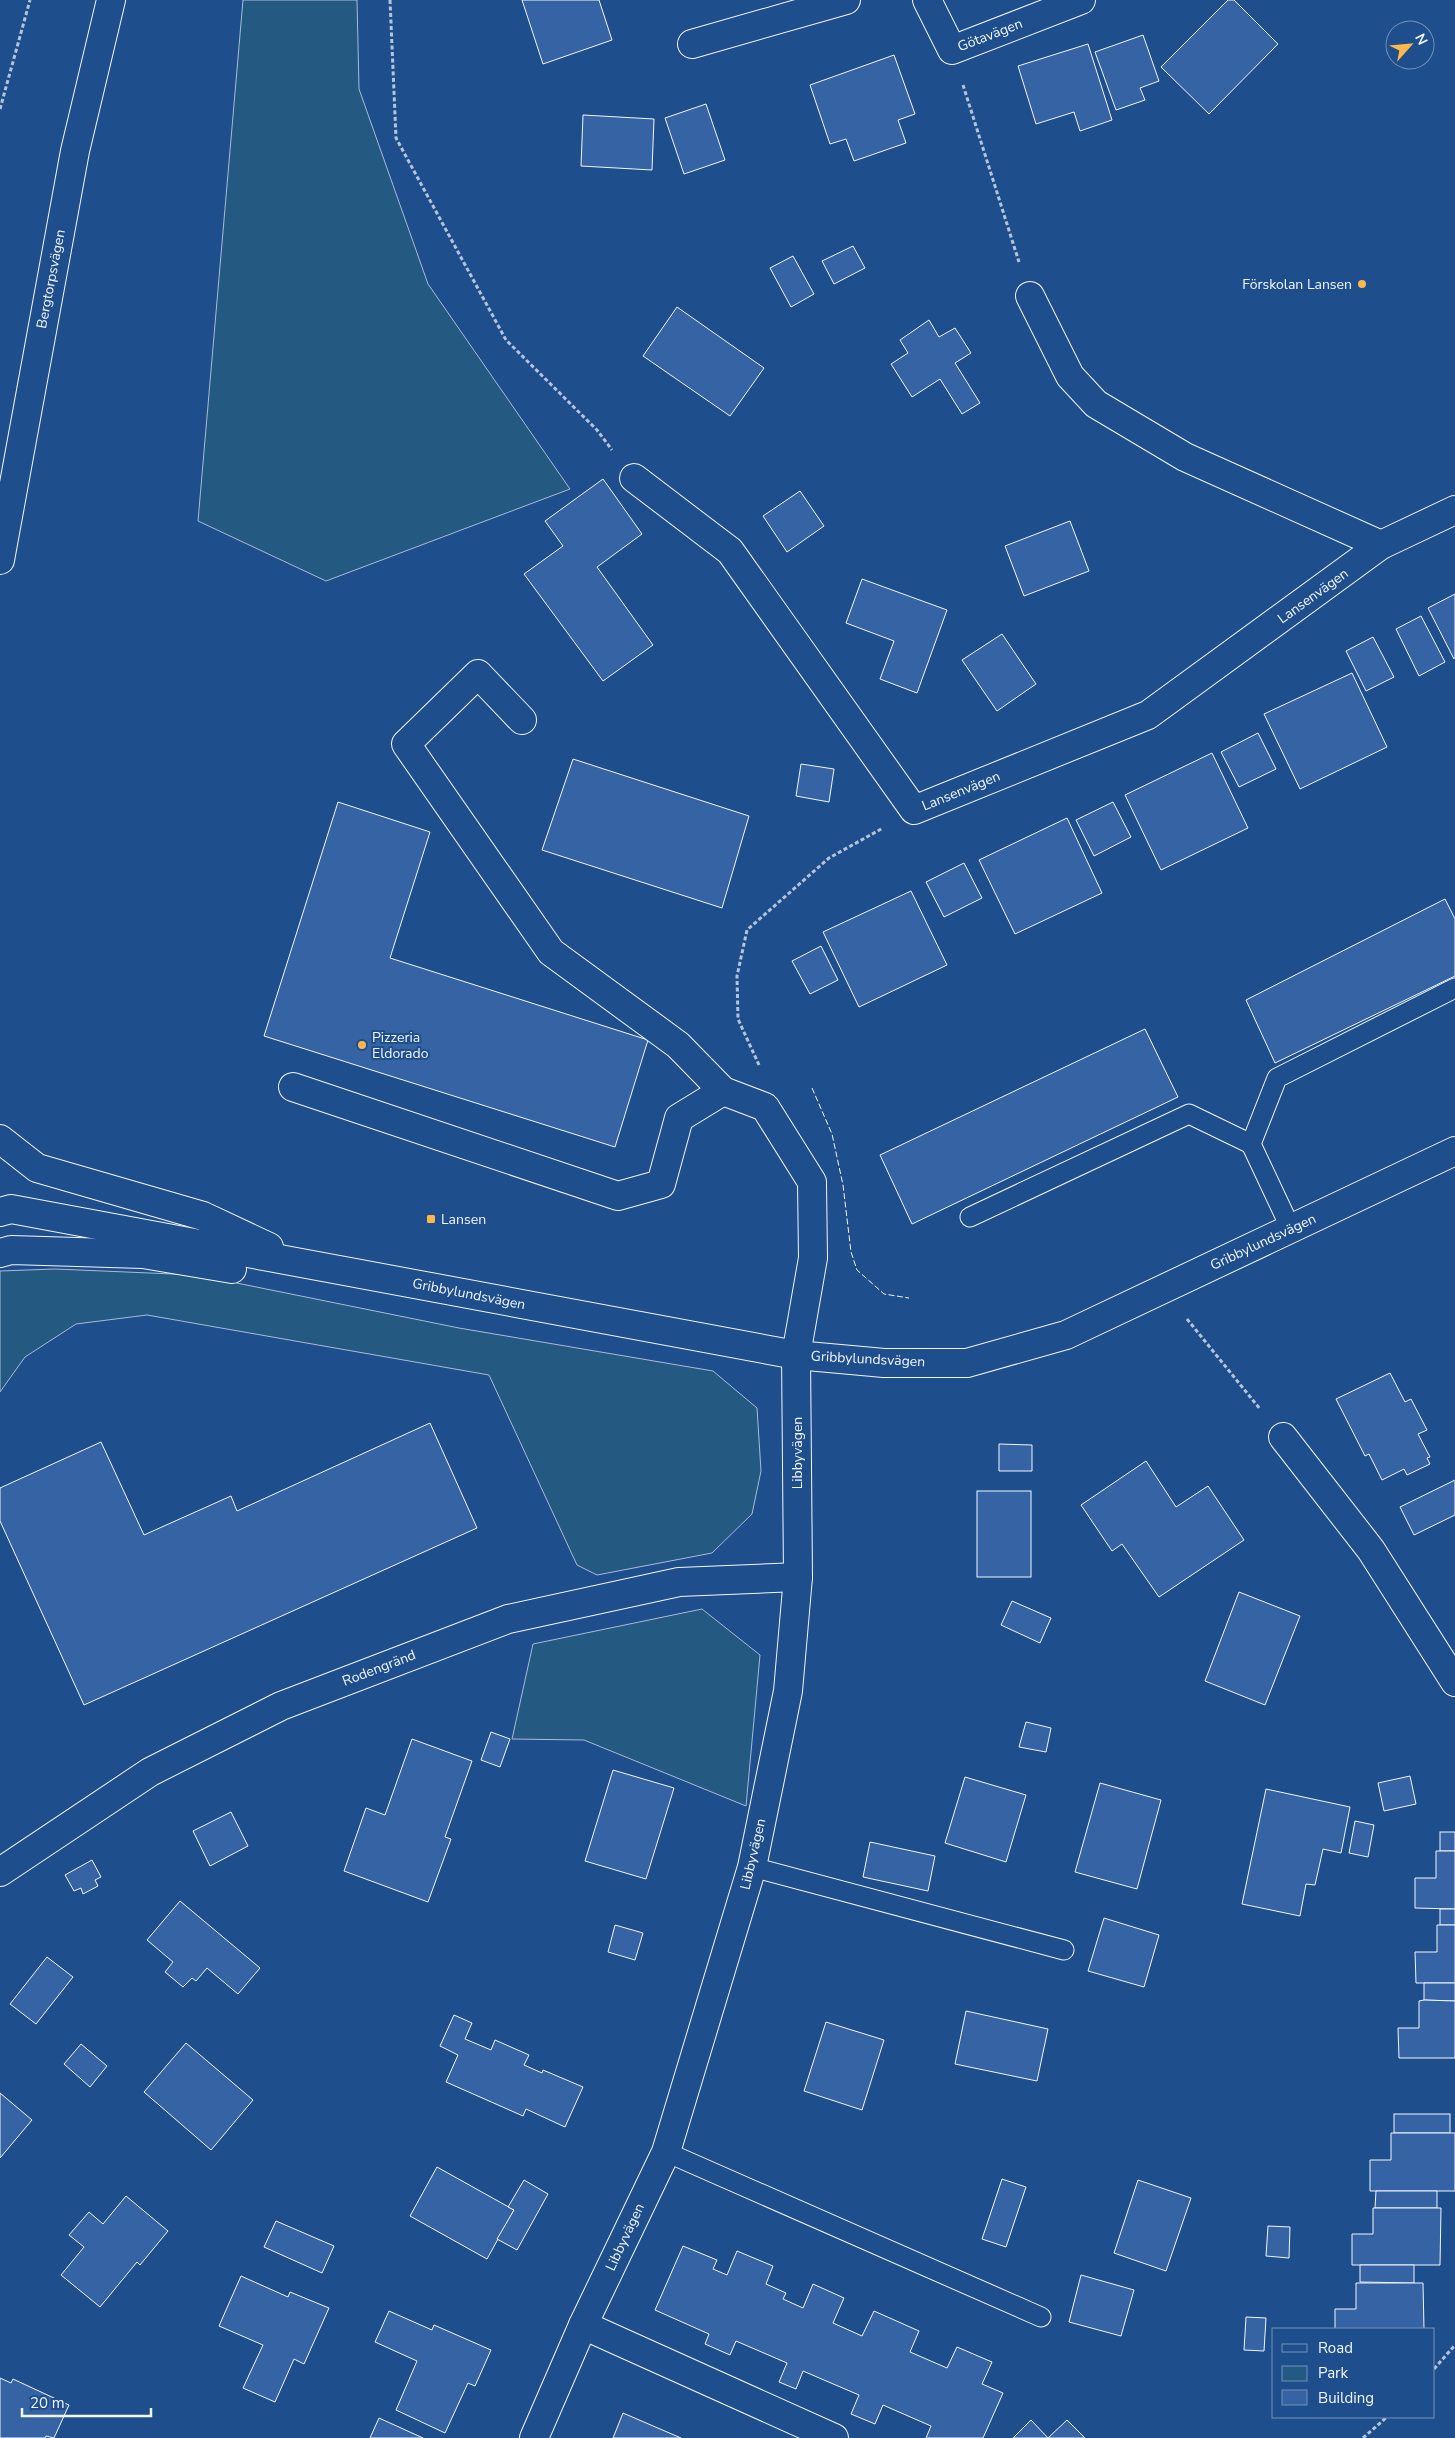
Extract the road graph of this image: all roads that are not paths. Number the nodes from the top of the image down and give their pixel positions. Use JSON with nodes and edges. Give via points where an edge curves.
{"nodes":[{"id":1,"x":112,"y":0,"type":"edge"},
{"id":2,"x":846,"y":0,"type":"edge"},
{"id":3,"x":927,"y":0,"type":"edge"},
{"id":4,"x":1080,"y":0,"type":"edge"},
{"id":5,"x":692,"y":44,"type":"dead end"},
{"id":6,"x":1030,"y":296,"type":"road end"},
{"id":7,"x":634,"y":478,"type":"road end"},
{"id":8,"x":1455,"y":510,"type":"edge"},
{"id":9,"x":1381,"y":545,"type":"junction"},
{"id":10,"x":0,"y":560,"type":"edge"},
{"id":11,"x":522,"y":720,"type":"dead end"},
{"id":12,"x":1455,"y":988,"type":"edge"},
{"id":13,"x":293,"y":1087,"type":"dead end"},
{"id":14,"x":723,"y":1091,"type":"junction"},
{"id":15,"x":0,"y":1139,"type":"edge"},
{"id":16,"x":1252,"y":1144,"type":"junction"},
{"id":17,"x":1455,"y":1151,"type":"edge"},
{"id":18,"x":0,"y":1212,"type":"edge"},
{"id":19,"x":970,"y":1218,"type":"dead end"},
{"id":20,"x":1291,"y":1229,"type":"junction"},
{"id":21,"x":0,"y":1253,"type":"edge"},
{"id":22,"x":304,"y":1263,"type":"junction"},
{"id":23,"x":796,"y":1355,"type":"junction"},
{"id":24,"x":1283,"y":1437,"type":"road end"},
{"id":25,"x":798,"y":1577,"type":"junction"},
{"id":26,"x":1455,"y":1682,"type":"edge"},
{"id":27,"x":752,"y":1867,"type":"junction"},
{"id":28,"x":0,"y":1872,"type":"edge"},
{"id":29,"x":1064,"y":1950,"type":"dead end"},
{"id":30,"x":666,"y":2152,"type":"junction"},
{"id":31,"x":1041,"y":2317,"type":"dead end"},
{"id":32,"x":583,"y":2325,"type":"junction"},
{"id":33,"x":534,"y":2438,"type":"edge"},
{"id":34,"x":834,"y":2438,"type":"edge"}],
"edges":[{"from":1,"to":10,"type":"street","name":"Bergtorpsvägen","via":[[75,151]]},
{"from":2,"to":5,"type":"street"},
{"from":3,"to":4,"type":"street","name":"Götavägen","via":[[952,50]]},
{"from":6,"to":9,"type":"street","via":[[1070,376],[1096,404],[1185,457]]},
{"from":7,"to":9,"type":"street","name":"Lansenvägen","via":[[730,551],[914,810],[1148,715]]},
{"from":8,"to":9,"type":"street","name":"Lansenvägen"},
{"from":11,"to":14,"type":"street","via":[[478,674],[406,744],[551,952],[678,1045]]},
{"from":12,"to":16,"type":"lane","via":[[1277,1078]]},
{"from":13,"to":14,"type":"street","via":[[618,1196],[661,1184],[679,1118]]},
{"from":14,"to":23,"type":"street","name":"Libbyvägen","via":[[765,1107],[812,1182],[813,1258]]},
{"from":15,"to":22,"type":"street","name":"Gribbylundsvägen","via":[[37,1168],[203,1216]]},
{"from":16,"to":19,"type":"lane","via":[[1189,1114]]},
{"from":16,"to":20,"type":"lane"},
{"from":17,"to":20,"type":"street","name":"Gribbylundsvägen"},
{"from":18,"to":22,"type":"street","name":"Gribbylundsvägen","via":[[11,1209]]},
{"from":20,"to":23,"type":"street","name":"Gribbylundsvägen","via":[[1066,1335],[968,1363],[884,1363]]},
{"from":21,"to":22,"type":"street","via":[[11,1250],[143,1254],[235,1269]]},
{"from":22,"to":23,"type":"street","name":"Gribbylundsvägen"},
{"from":23,"to":25,"type":"street","name":"Libbyvägen"},
{"from":24,"to":26,"type":"street","via":[[1371,1550]]},
{"from":25,"to":27,"type":"street","name":"Libbyvägen","via":[[788,1690]]},
{"from":25,"to":28,"type":"street","name":"Rodengränd","via":[[679,1582],[508,1618],[281,1706],[150,1772]]},
{"from":27,"to":29,"type":"lane"},
{"from":27,"to":30,"type":"street","name":"Libbyvägen"},
{"from":30,"to":31,"type":"lane"},
{"from":30,"to":32,"type":"street","name":"Libbyvägen"},
{"from":32,"to":33,"type":"street","name":"Libbyvägen"},
{"from":32,"to":34,"type":"street"}]}
